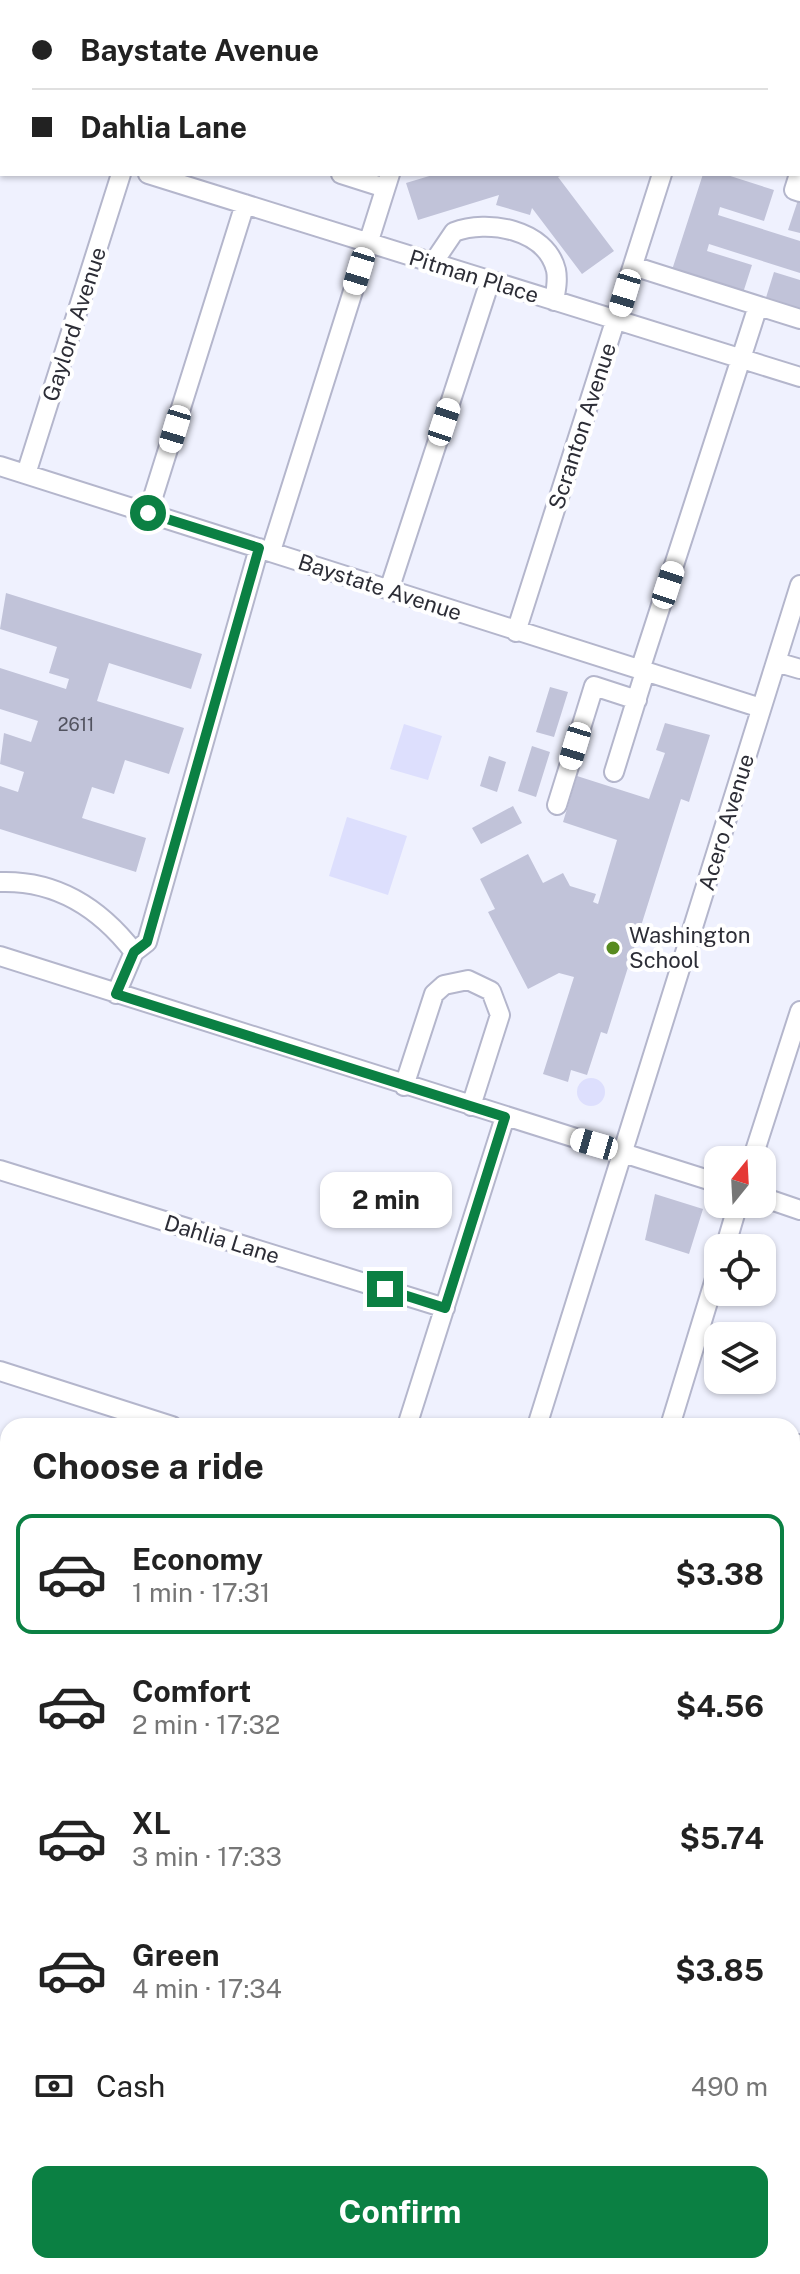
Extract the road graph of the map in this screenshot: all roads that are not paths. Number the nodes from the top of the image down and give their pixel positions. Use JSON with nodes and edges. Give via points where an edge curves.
{"nodes":[{"id":1,"x":120,"y":176,"type":"edge"},
{"id":2,"x":354,"y":176,"type":"edge"},
{"id":3,"x":661,"y":176,"type":"edge"},
{"id":4,"x":798,"y":176,"type":"edge"},
{"id":5,"x":169,"y":177,"type":"edge"},
{"id":6,"x":388,"y":181,"type":"edge"},
{"id":7,"x":800,"y":192,"type":"edge"},
{"id":8,"x":245,"y":204,"type":"junction"},
{"id":9,"x":367,"y":243,"type":"junction"},
{"id":10,"x":433,"y":263,"type":"junction"},
{"id":11,"x":633,"y":266,"type":"junction"},
{"id":12,"x":490,"y":281,"type":"junction"},
{"id":13,"x":554,"y":301,"type":"junction"},
{"id":14,"x":758,"y":306,"type":"junction"},
{"id":15,"x":800,"y":319,"type":"edge"},
{"id":16,"x":616,"y":320,"type":"junction"},
{"id":17,"x":741,"y":359,"type":"junction"},
{"id":18,"x":800,"y":377,"type":"edge"},
{"id":19,"x":0,"y":466,"type":"edge"},
{"id":20,"x":26,"y":474,"type":"junction"},
{"id":21,"x":148,"y":513,"type":"junction"},
{"id":22,"x":265,"y":550,"type":"junction"},
{"id":23,"x":800,"y":585,"type":"edge"},
{"id":24,"x":389,"y":590,"type":"junction"},
{"id":25,"x":516,"y":632,"type":"junction"},
{"id":26,"x":776,"y":662,"type":"junction"},
{"id":27,"x":800,"y":669,"type":"edge"},
{"id":28,"x":643,"y":671,"type":"junction"},
{"id":29,"x":637,"y":700,"type":"junction"},
{"id":30,"x":761,"y":708,"type":"junction"},
{"id":31,"x":614,"y":772,"type":"dead end"},
{"id":32,"x":557,"y":805,"type":"dead end"},
{"id":33,"x":0,"y":882,"type":"edge"},
{"id":34,"x":134,"y":952,"type":"junction"},
{"id":35,"x":0,"y":956,"type":"edge"},
{"id":36,"x":116,"y":994,"type":"junction"},
{"id":37,"x":800,"y":1011,"type":"edge"},
{"id":38,"x":404,"y":1086,"type":"junction"},
{"id":39,"x":471,"y":1106,"type":"junction"},
{"id":40,"x":505,"y":1117,"type":"junction"},
{"id":41,"x":757,"y":1146,"type":"edge"},
{"id":42,"x":624,"y":1153,"type":"junction"},
{"id":43,"x":0,"y":1170,"type":"edge"},
{"id":44,"x":704,"y":1179,"type":"edge"},
{"id":45,"x":776,"y":1202,"type":"edge"},
{"id":46,"x":800,"y":1210,"type":"edge"},
{"id":47,"x":707,"y":1306,"type":"edge"},
{"id":48,"x":445,"y":1308,"type":"junction"},
{"id":49,"x":0,"y":1371,"type":"edge"},
{"id":50,"x":147,"y":1418,"type":"edge"},
{"id":51,"x":410,"y":1418,"type":"edge"},
{"id":52,"x":540,"y":1418,"type":"edge"},
{"id":53,"x":672,"y":1418,"type":"edge"}],
"edges":[{"from":1,"to":20,"type":"street","name":"Gaylord Avenue"},
{"from":2,"to":6,"type":"street"},
{"from":3,"to":11,"type":"street","name":"Scranton Avenue"},
{"from":4,"to":7,"type":"street","via":[[794,190]]},
{"from":5,"to":8,"type":"street","name":"Pitman Place"},
{"from":6,"to":9,"type":"street"},
{"from":8,"to":9,"type":"street","name":"Pitman Place"},
{"from":8,"to":21,"type":"street"},
{"from":9,"to":10,"type":"street","name":"Pitman Place"},
{"from":9,"to":22,"type":"street"},
{"from":10,"to":12,"type":"street","name":"Pitman Place"},
{"from":10,"to":13,"type":"street","via":[[454,232],[483,224],[512,231],[537,243],[553,260]]},
{"from":11,"to":14,"type":"street"},
{"from":11,"to":16,"type":"street","name":"Scranton Avenue"},
{"from":12,"to":13,"type":"street","name":"Pitman Place"},
{"from":12,"to":24,"type":"street"},
{"from":13,"to":16,"type":"street","name":"Pitman Place"},
{"from":14,"to":15,"type":"street"},
{"from":14,"to":17,"type":"street"},
{"from":16,"to":17,"type":"street","name":"Pitman Place"},
{"from":16,"to":25,"type":"street","name":"Scranton Avenue"},
{"from":17,"to":18,"type":"street","name":"Pitman Place"},
{"from":17,"to":28,"type":"street"},
{"from":19,"to":20,"type":"street","name":"Baystate Avenue"},
{"from":20,"to":21,"type":"street","name":"Baystate Avenue"},
{"from":21,"to":22,"type":"street","name":"Baystate Avenue"},
{"from":22,"to":24,"type":"street","name":"Baystate Avenue"},
{"from":22,"to":34,"type":"street","via":[[147,942]]},
{"from":23,"to":26,"type":"street","name":"Acero Avenue"},
{"from":24,"to":25,"type":"street","name":"Baystate Avenue"},
{"from":25,"to":28,"type":"street","name":"Baystate Avenue"},
{"from":26,"to":27,"type":"street"},
{"from":26,"to":30,"type":"street","name":"Acero Avenue"},
{"from":28,"to":29,"type":"street"},
{"from":28,"to":30,"type":"street","name":"Baystate Avenue"},
{"from":29,"to":31,"type":"street"},
{"from":29,"to":32,"type":"street","via":[[594,686]]},
{"from":30,"to":42,"type":"street","name":"Acero Avenue"},
{"from":33,"to":34,"type":"street","via":[[26,881],[85,902]]},
{"from":34,"to":36,"type":"street"},
{"from":35,"to":36,"type":"street"},
{"from":36,"to":38,"type":"street"},
{"from":37,"to":41,"type":"street"},
{"from":38,"to":39,"type":"street"},
{"from":38,"to":39,"type":"street","via":[[434,994],[444,985],[468,980],[491,991],[500,1015]]},
{"from":39,"to":40,"type":"street"},
{"from":40,"to":42,"type":"street"},
{"from":40,"to":48,"type":"street"},
{"from":42,"to":44,"type":"street"},
{"from":42,"to":52,"type":"street","name":"Acero Avenue"},
{"from":43,"to":48,"type":"street","name":"Dahlia Lane"},
{"from":45,"to":46,"type":"street"},
{"from":47,"to":53,"type":"street"},
{"from":48,"to":51,"type":"street"},
{"from":49,"to":50,"type":"street"}]}
